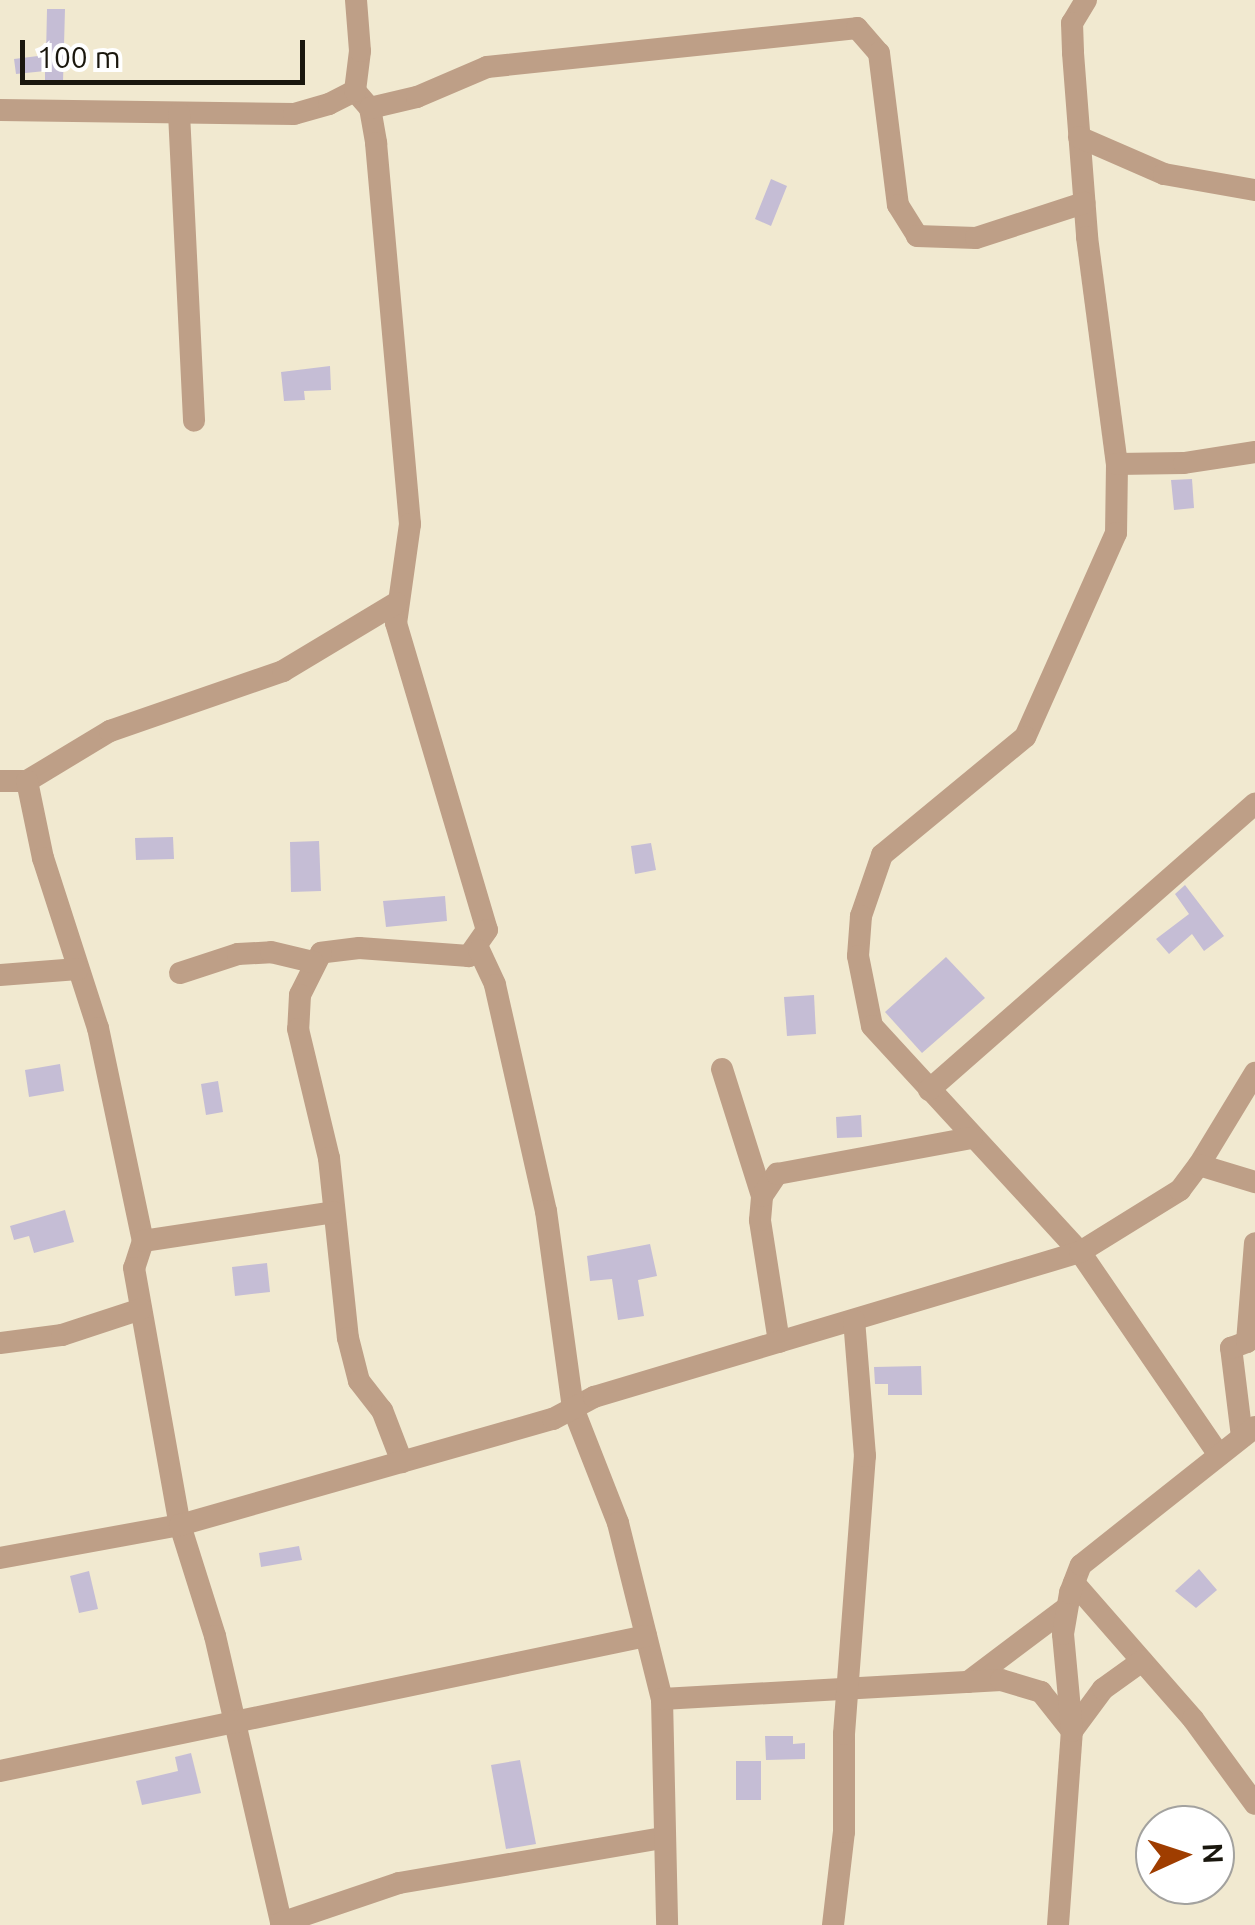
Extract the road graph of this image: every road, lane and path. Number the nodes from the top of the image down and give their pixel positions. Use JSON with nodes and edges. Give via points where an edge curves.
{"nodes":[{"id":1,"x":356,"y":0,"type":"edge"},
{"id":2,"x":1086,"y":0,"type":"edge"},
{"id":3,"x":362,"y":99,"type":"junction"},
{"id":4,"x":0,"y":110,"type":"edge"},
{"id":5,"x":179,"y":113,"type":"junction"},
{"id":6,"x":1080,"y":137,"type":"junction"},
{"id":7,"x":1255,"y":190,"type":"edge"},
{"id":8,"x":1084,"y":203,"type":"junction"},
{"id":9,"x":194,"y":421,"type":"dead end"},
{"id":10,"x":1255,"y":452,"type":"edge"},
{"id":11,"x":1118,"y":464,"type":"junction"},
{"id":12,"x":396,"y":603,"type":"junction"},
{"id":13,"x":26,"y":780,"type":"junction"},
{"id":14,"x":0,"y":781,"type":"edge"},
{"id":15,"x":1255,"y":804,"type":"edge"},
{"id":16,"x":479,"y":950,"type":"junction"},
{"id":17,"x":313,"y":962,"type":"junction"},
{"id":18,"x":78,"y":968,"type":"junction"},
{"id":19,"x":180,"y":973,"type":"dead end"},
{"id":20,"x":0,"y":975,"type":"edge"},
{"id":21,"x":722,"y":1068,"type":"dead end"},
{"id":22,"x":1255,"y":1073,"type":"edge"},
{"id":23,"x":929,"y":1090,"type":"junction"},
{"id":24,"x":972,"y":1138,"type":"junction"},
{"id":25,"x":1199,"y":1165,"type":"junction"},
{"id":26,"x":1255,"y":1182,"type":"edge"},
{"id":27,"x":762,"y":1196,"type":"junction"},
{"id":28,"x":334,"y":1212,"type":"junction"},
{"id":29,"x":143,"y":1241,"type":"junction"},
{"id":30,"x":1255,"y":1242,"type":"edge"},
{"id":31,"x":1080,"y":1252,"type":"junction"},
{"id":32,"x":140,"y":1309,"type":"junction"},
{"id":33,"x":854,"y":1320,"type":"junction"},
{"id":34,"x":779,"y":1342,"type":"junction"},
{"id":35,"x":0,"y":1343,"type":"edge"},
{"id":36,"x":573,"y":1408,"type":"junction"},
{"id":37,"x":1249,"y":1432,"type":"edge"},
{"id":38,"x":1219,"y":1455,"type":"junction"},
{"id":39,"x":402,"y":1462,"type":"junction"},
{"id":40,"x":180,"y":1525,"type":"junction"},
{"id":41,"x":0,"y":1558,"type":"edge"},
{"id":42,"x":1074,"y":1584,"type":"junction"},
{"id":43,"x":1065,"y":1608,"type":"junction"},
{"id":44,"x":646,"y":1636,"type":"junction"},
{"id":45,"x":1142,"y":1660,"type":"junction"},
{"id":46,"x":968,"y":1682,"type":"junction"},
{"id":47,"x":849,"y":1685,"type":"junction"},
{"id":48,"x":662,"y":1699,"type":"junction"},
{"id":49,"x":236,"y":1720,"type":"junction"},
{"id":50,"x":1072,"y":1731,"type":"junction"},
{"id":51,"x":0,"y":1771,"type":"edge"},
{"id":52,"x":1255,"y":1804,"type":"edge"},
{"id":53,"x":662,"y":1838,"type":"junction"},
{"id":54,"x":280,"y":1924,"type":"edge"},
{"id":55,"x":666,"y":1925,"type":"edge"},
{"id":56,"x":833,"y":1925,"type":"edge"},
{"id":57,"x":1058,"y":1925,"type":"edge"}],
"edges":[{"from":1,"to":3,"type":"street"},
{"from":2,"to":6,"type":"street","via":[[1072,22]]},
{"from":3,"to":5,"type":"street","via":[[294,114]]},
{"from":3,"to":8,"type":"street","via":[[417,97],[487,67],[857,28],[880,53],[898,205],[917,236],[976,238]]},
{"from":3,"to":12,"type":"street","via":[[410,524]]},
{"from":4,"to":5,"type":"street"},
{"from":5,"to":9,"type":"street"},
{"from":6,"to":7,"type":"street","via":[[1164,174]]},
{"from":6,"to":8,"type":"street"},
{"from":8,"to":11,"type":"street"},
{"from":10,"to":11,"type":"street"},
{"from":11,"to":23,"type":"street","via":[[1116,533],[1025,737],[882,854],[868,886],[858,956],[863,1000],[872,1026]]},
{"from":12,"to":13,"type":"street","via":[[282,671],[110,731]]},
{"from":12,"to":16,"type":"street","via":[[413,694],[484,916]]},
{"from":13,"to":14,"type":"street"},
{"from":13,"to":18,"type":"street"},
{"from":15,"to":23,"type":"street"},
{"from":16,"to":17,"type":"street","via":[[450,958],[334,950]]},
{"from":16,"to":36,"type":"street","via":[[510,1043],[553,1244]]},
{"from":17,"to":19,"type":"street","via":[[271,952],[238,954]]},
{"from":17,"to":28,"type":"street","via":[[300,994],[298,1028]]},
{"from":18,"to":20,"type":"street"},
{"from":18,"to":29,"type":"street","via":[[98,1028]]},
{"from":21,"to":27,"type":"street"},
{"from":22,"to":25,"type":"street"},
{"from":23,"to":24,"type":"street"},
{"from":24,"to":27,"type":"street","via":[[792,1168],[777,1174]]},
{"from":24,"to":31,"type":"street"},
{"from":25,"to":26,"type":"street"},
{"from":25,"to":31,"type":"street","via":[[1180,1190]]},
{"from":27,"to":34,"type":"street"},
{"from":28,"to":29,"type":"street"},
{"from":28,"to":39,"type":"street","via":[[359,1381],[382,1410]]},
{"from":29,"to":32,"type":"street","via":[[134,1268]]},
{"from":30,"to":37,"type":"street","via":[[1247,1342],[1230,1348]]},
{"from":31,"to":33,"type":"street"},
{"from":31,"to":38,"type":"street"},
{"from":32,"to":35,"type":"street","via":[[62,1335]]},
{"from":32,"to":40,"type":"street"},
{"from":33,"to":34,"type":"street"},
{"from":33,"to":47,"type":"street","via":[[865,1456]]},
{"from":34,"to":36,"type":"street"},
{"from":36,"to":39,"type":"street"},
{"from":36,"to":44,"type":"street","via":[[618,1523]]},
{"from":37,"to":38,"type":"street"},
{"from":38,"to":42,"type":"street","via":[[1081,1565]]},
{"from":39,"to":40,"type":"street"},
{"from":40,"to":41,"type":"street"},
{"from":40,"to":49,"type":"street"},
{"from":42,"to":43,"type":"street"},
{"from":42,"to":45,"type":"street"},
{"from":43,"to":46,"type":"street"},
{"from":43,"to":50,"type":"street"},
{"from":44,"to":48,"type":"street"},
{"from":44,"to":49,"type":"street","via":[[368,1699]]},
{"from":45,"to":50,"type":"street","via":[[1103,1688]]},
{"from":45,"to":52,"type":"street"},
{"from":46,"to":47,"type":"street"},
{"from":46,"to":50,"type":"street","via":[[1026,1683]]},
{"from":47,"to":48,"type":"street"},
{"from":47,"to":56,"type":"street"},
{"from":48,"to":53,"type":"street"},
{"from":49,"to":51,"type":"street"},
{"from":49,"to":54,"type":"street"},
{"from":50,"to":57,"type":"street"},
{"from":53,"to":54,"type":"street","via":[[398,1883]]},
{"from":53,"to":55,"type":"street"}]}
